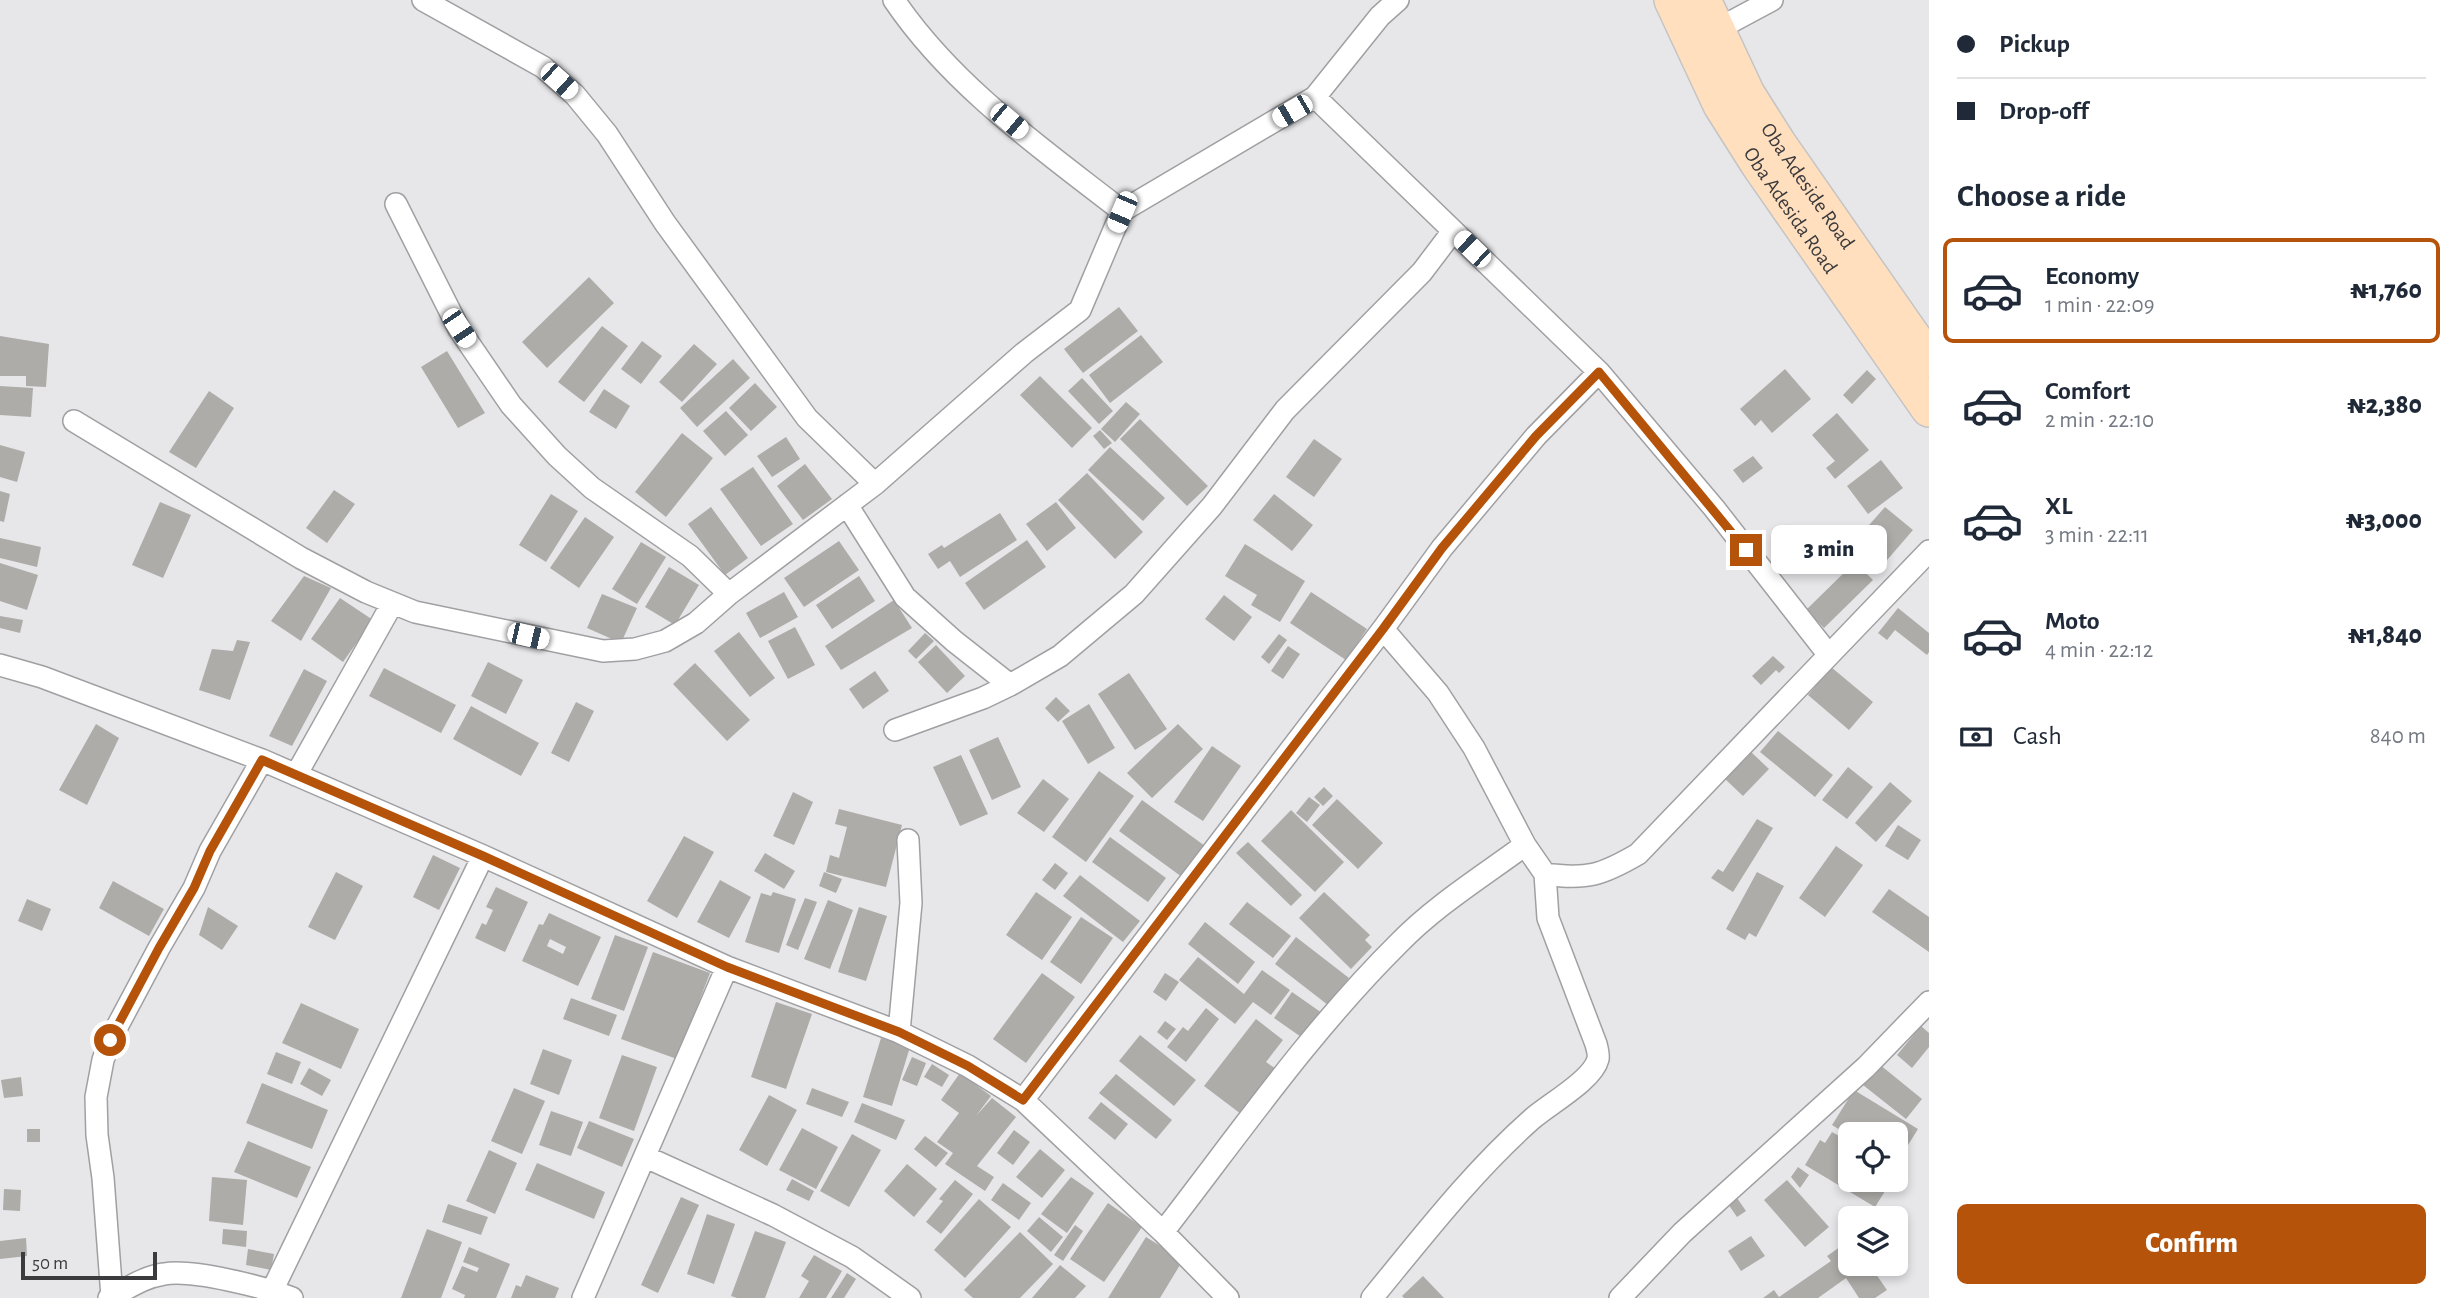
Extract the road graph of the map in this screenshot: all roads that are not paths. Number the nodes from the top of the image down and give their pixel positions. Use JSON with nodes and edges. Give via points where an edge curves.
{"nodes":[{"id":1,"x":423,"y":0,"type":"edge"},
{"id":2,"x":894,"y":0,"type":"edge"},
{"id":3,"x":1398,"y":0,"type":"edge"},
{"id":4,"x":1672,"y":0,"type":"edge"},
{"id":5,"x":1772,"y":0,"type":"edge"},
{"id":6,"x":1710,"y":15,"type":"edge"},
{"id":7,"x":1315,"y":97,"type":"junction"},
{"id":8,"x":396,"y":204,"type":"dead end"},
{"id":9,"x":1122,"y":212,"type":"junction"},
{"id":10,"x":1453,"y":231,"type":"junction"},
{"id":11,"x":1929,"y":360,"type":"edge"},
{"id":12,"x":1599,"y":372,"type":"junction"},
{"id":13,"x":1929,"y":409,"type":"edge"},
{"id":14,"x":74,"y":421,"type":"dead end"},
{"id":15,"x":876,"y":484,"type":"junction"},
{"id":16,"x":847,"y":505,"type":"junction"},
{"id":17,"x":1929,"y":551,"type":"edge"},
{"id":18,"x":729,"y":594,"type":"junction"},
{"id":19,"x":392,"y":604,"type":"junction"},
{"id":20,"x":1383,"y":629,"type":"junction"},
{"id":21,"x":1828,"y":654,"type":"junction"},
{"id":22,"x":0,"y":665,"type":"edge"},
{"id":23,"x":1010,"y":685,"type":"junction"},
{"id":24,"x":895,"y":730,"type":"dead end"},
{"id":25,"x":262,"y":760,"type":"junction"},
{"id":26,"x":296,"y":775,"type":"junction"},
{"id":27,"x":908,"y":840,"type":"dead end"},
{"id":28,"x":1525,"y":845,"type":"junction"},
{"id":29,"x":483,"y":856,"type":"junction"},
{"id":30,"x":1545,"y":874,"type":"junction"},
{"id":31,"x":727,"y":967,"type":"junction"},
{"id":32,"x":1929,"y":1002,"type":"edge"},
{"id":33,"x":899,"y":1032,"type":"junction"},
{"id":34,"x":1023,"y":1100,"type":"junction"},
{"id":35,"x":646,"y":1157,"type":"junction"},
{"id":36,"x":1163,"y":1232,"type":"junction"},
{"id":37,"x":282,"y":1294,"type":"edge"},
{"id":38,"x":111,"y":1297,"type":"edge"},
{"id":39,"x":583,"y":1298,"type":"edge"},
{"id":40,"x":910,"y":1298,"type":"edge"},
{"id":41,"x":1228,"y":1298,"type":"edge"},
{"id":42,"x":1372,"y":1298,"type":"edge"},
{"id":43,"x":1620,"y":1298,"type":"edge"}],
"edges":[{"from":1,"to":15,"type":"street","via":[[543,67],[575,95],[807,418]]},
{"from":2,"to":9,"type":"street","via":[[941,60]]},
{"from":3,"to":7,"type":"street"},
{"from":4,"to":13,"type":"main road","name":"Oba Adesida Road","via":[[1727,115]]},
{"from":5,"to":6,"type":"street"},
{"from":6,"to":11,"type":"main road","name":"Oba Adeside Road","via":[[1747,94],[1778,143]]},
{"from":7,"to":9,"type":"street"},
{"from":7,"to":10,"type":"street"},
{"from":8,"to":18,"type":"street","via":[[459,328],[511,405],[592,488],[690,556]]},
{"from":9,"to":15,"type":"street","via":[[1080,310],[1024,353]]},
{"from":10,"to":12,"type":"street"},
{"from":10,"to":23,"type":"street","via":[[1422,272],[1285,410],[1212,506],[1134,594],[1060,656]]},
{"from":12,"to":20,"type":"street","via":[[1494,483]]},
{"from":12,"to":21,"type":"street","via":[[1714,508]]},
{"from":14,"to":19,"type":"street","via":[[302,558]]},
{"from":15,"to":16,"type":"street"},
{"from":16,"to":18,"type":"street"},
{"from":16,"to":23,"type":"street","via":[[905,597]]},
{"from":17,"to":21,"type":"street"},
{"from":18,"to":19,"type":"street","via":[[696,623],[665,641],[603,651]]},
{"from":19,"to":26,"type":"street"},
{"from":20,"to":28,"type":"street","via":[[1438,693],[1474,748]]},
{"from":20,"to":34,"type":"street"},
{"from":21,"to":30,"type":"street","via":[[1638,854],[1610,871],[1574,878]]},
{"from":22,"to":25,"type":"street"},
{"from":23,"to":24,"type":"street"},
{"from":25,"to":26,"type":"street"},
{"from":25,"to":38,"type":"street","via":[[103,1060],[96,1097]]},
{"from":26,"to":29,"type":"street"},
{"from":27,"to":33,"type":"street","via":[[911,903]]},
{"from":28,"to":30,"type":"street"},
{"from":28,"to":36,"type":"street","via":[[1399,943],[1307,1045]]},
{"from":29,"to":31,"type":"street"},
{"from":29,"to":37,"type":"street"},
{"from":30,"to":42,"type":"street","via":[[1548,918],[1599,1058],[1591,1074],[1512,1137],[1466,1185]]},
{"from":31,"to":33,"type":"street"},
{"from":31,"to":35,"type":"street"},
{"from":32,"to":43,"type":"street","via":[[1866,1067],[1682,1233]]},
{"from":33,"to":34,"type":"street"},
{"from":34,"to":36,"type":"street"},
{"from":35,"to":39,"type":"street"},
{"from":35,"to":40,"type":"street","via":[[773,1215],[852,1258]]},
{"from":36,"to":41,"type":"street"},
{"from":37,"to":38,"type":"street","via":[[186,1273],[164,1273],[140,1280]]}]}
